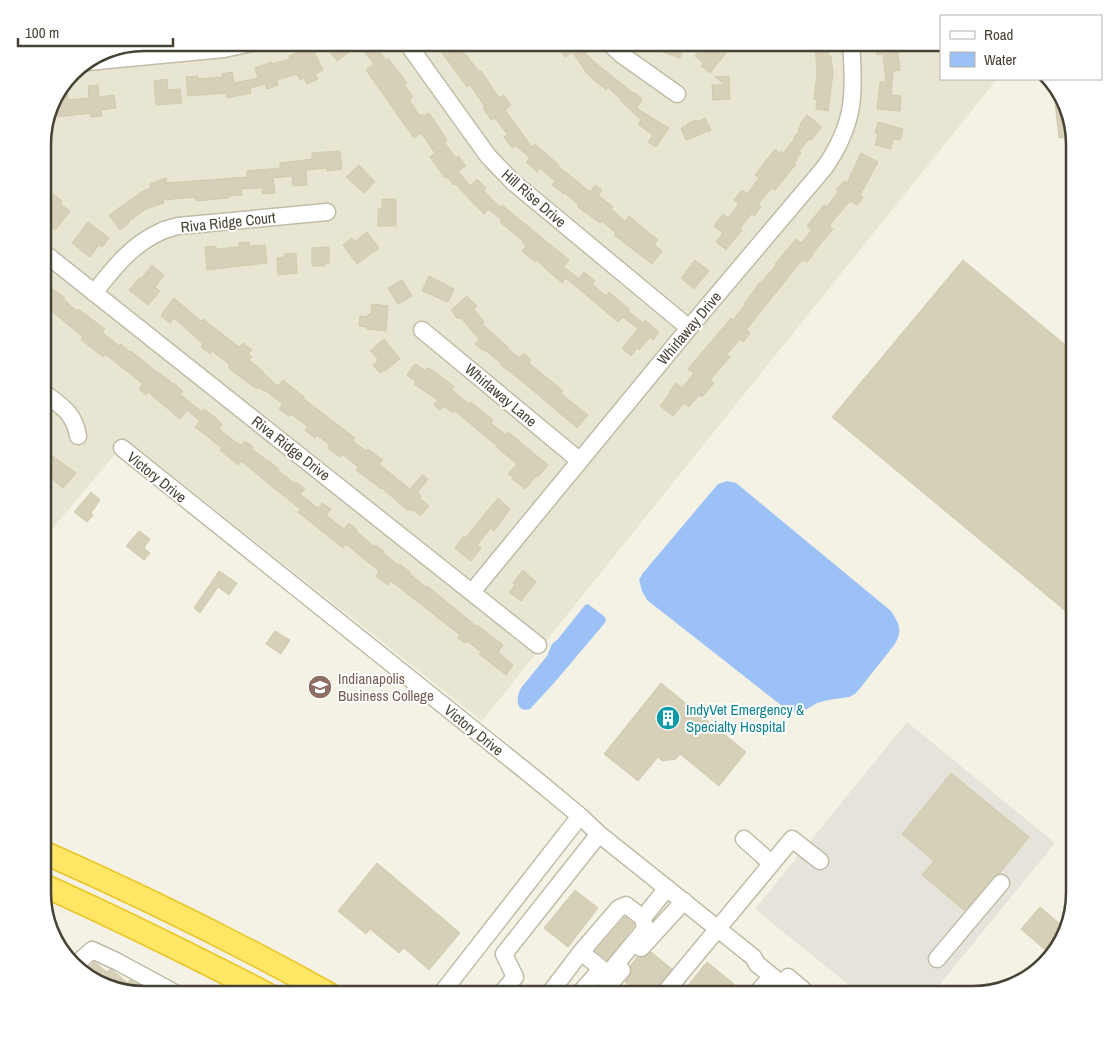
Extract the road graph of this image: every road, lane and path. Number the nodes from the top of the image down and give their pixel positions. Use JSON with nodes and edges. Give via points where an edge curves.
{"nodes":[{"id":1,"x":203,"y":51,"type":"edge"},
{"id":2,"x":413,"y":51,"type":"edge"},
{"id":3,"x":618,"y":51,"type":"edge"},
{"id":4,"x":852,"y":51,"type":"edge"},
{"id":5,"x":105,"y":60,"type":"edge"},
{"id":6,"x":677,"y":94,"type":"dead end"},
{"id":7,"x":327,"y":212,"type":"dead end"},
{"id":8,"x":51,"y":258,"type":"edge"},
{"id":9,"x":94,"y":293,"type":"junction"},
{"id":10,"x":689,"y":328,"type":"junction"},
{"id":11,"x":422,"y":330,"type":"dead end"},
{"id":12,"x":51,"y":398,"type":"edge"},
{"id":13,"x":78,"y":436,"type":"dead end"},
{"id":14,"x":122,"y":448,"type":"dead end"},
{"id":15,"x":580,"y":461,"type":"junction"},
{"id":16,"x":472,"y":592,"type":"junction"},
{"id":17,"x":538,"y":645,"type":"dead end"},
{"id":18,"x":580,"y":816,"type":"junction"},
{"id":19,"x":599,"y":834,"type":"junction"},
{"id":20,"x":744,"y":839,"type":"dead end"},
{"id":21,"x":51,"y":856,"type":"edge"},
{"id":22,"x":820,"y":860,"type":"dead end"},
{"id":23,"x":771,"y":863,"type":"junction"},
{"id":24,"x":1001,"y":883,"type":"dead end"},
{"id":25,"x":667,"y":888,"type":"junction"},
{"id":26,"x":51,"y":889,"type":"edge"},
{"id":27,"x":684,"y":901,"type":"junction"},
{"id":28,"x":643,"y":918,"type":"junction"},
{"id":29,"x":717,"y":928,"type":"junction"},
{"id":30,"x":581,"y":952,"type":"junction"},
{"id":31,"x":753,"y":957,"type":"junction"},
{"id":32,"x":937,"y":959,"type":"dead end"},
{"id":33,"x":81,"y":961,"type":"edge"},
{"id":34,"x":608,"y":974,"type":"junction"},
{"id":35,"x":774,"y":984,"type":"edge"},
{"id":36,"x":162,"y":986,"type":"edge"},
{"id":37,"x":252,"y":986,"type":"edge"},
{"id":38,"x":314,"y":986,"type":"edge"},
{"id":39,"x":447,"y":986,"type":"edge"},
{"id":40,"x":508,"y":986,"type":"edge"},
{"id":41,"x":555,"y":986,"type":"edge"},
{"id":42,"x":586,"y":986,"type":"edge"},
{"id":43,"x":608,"y":986,"type":"edge"},
{"id":44,"x":670,"y":986,"type":"edge"},
{"id":45,"x":798,"y":986,"type":"edge"}],
"edges":[{"from":1,"to":5,"type":"street"},
{"from":2,"to":10,"type":"street","name":"Hill Rise Drive","via":[[488,156],[513,182]]},
{"from":3,"to":6,"type":"street"},
{"from":4,"to":10,"type":"street","name":"Whirlaway Drive","via":[[854,76],[850,115],[833,155]]},
{"from":7,"to":9,"type":"street","name":"Riva Ridge Court","via":[[178,226],[160,232],[128,253]]},
{"from":8,"to":9,"type":"street","name":"Riva Ridge Drive"},
{"from":9,"to":16,"type":"street","name":"Riva Ridge Drive"},
{"from":10,"to":15,"type":"street","name":"Whirlaway Drive"},
{"from":11,"to":15,"type":"street","name":"Whirlaway Lane"},
{"from":12,"to":13,"type":"street","via":[[69,413]]},
{"from":14,"to":18,"type":"street","name":"Victory Drive"},
{"from":15,"to":16,"type":"street","name":"Whirlaway Drive"},
{"from":16,"to":17,"type":"street","name":"Riva Ridge Drive"},
{"from":18,"to":19,"type":"street","name":"Victory Drive"},
{"from":18,"to":39,"type":"street"},
{"from":19,"to":25,"type":"street","name":"Victory Drive"},
{"from":19,"to":40,"type":"street","via":[[504,954],[515,977]]},
{"from":20,"to":23,"type":"street"},
{"from":21,"to":38,"type":"highway","via":[[202,927]]},
{"from":22,"to":23,"type":"street","via":[[792,838]]},
{"from":23,"to":29,"type":"street"},
{"from":24,"to":32,"type":"street"},
{"from":25,"to":27,"type":"street","name":"Victory Drive"},
{"from":25,"to":28,"type":"street"},
{"from":26,"to":37,"type":"highway"},
{"from":27,"to":29,"type":"street","name":"Victory Drive"},
{"from":27,"to":43,"type":"street"},
{"from":28,"to":30,"type":"street","via":[[626,905],[619,908]]},
{"from":28,"to":34,"type":"street","via":[[645,929]]},
{"from":29,"to":31,"type":"street","name":"Victory Drive"},
{"from":29,"to":44,"type":"street"},
{"from":30,"to":34,"type":"street"},
{"from":30,"to":41,"type":"street"},
{"from":31,"to":35,"type":"street","name":"Victory Drive"},
{"from":31,"to":45,"type":"street","name":"Victory Drive","via":[[760,956]]},
{"from":33,"to":36,"type":"street","via":[[92,950]]},
{"from":34,"to":42,"type":"street","via":[[595,976]]}]}
